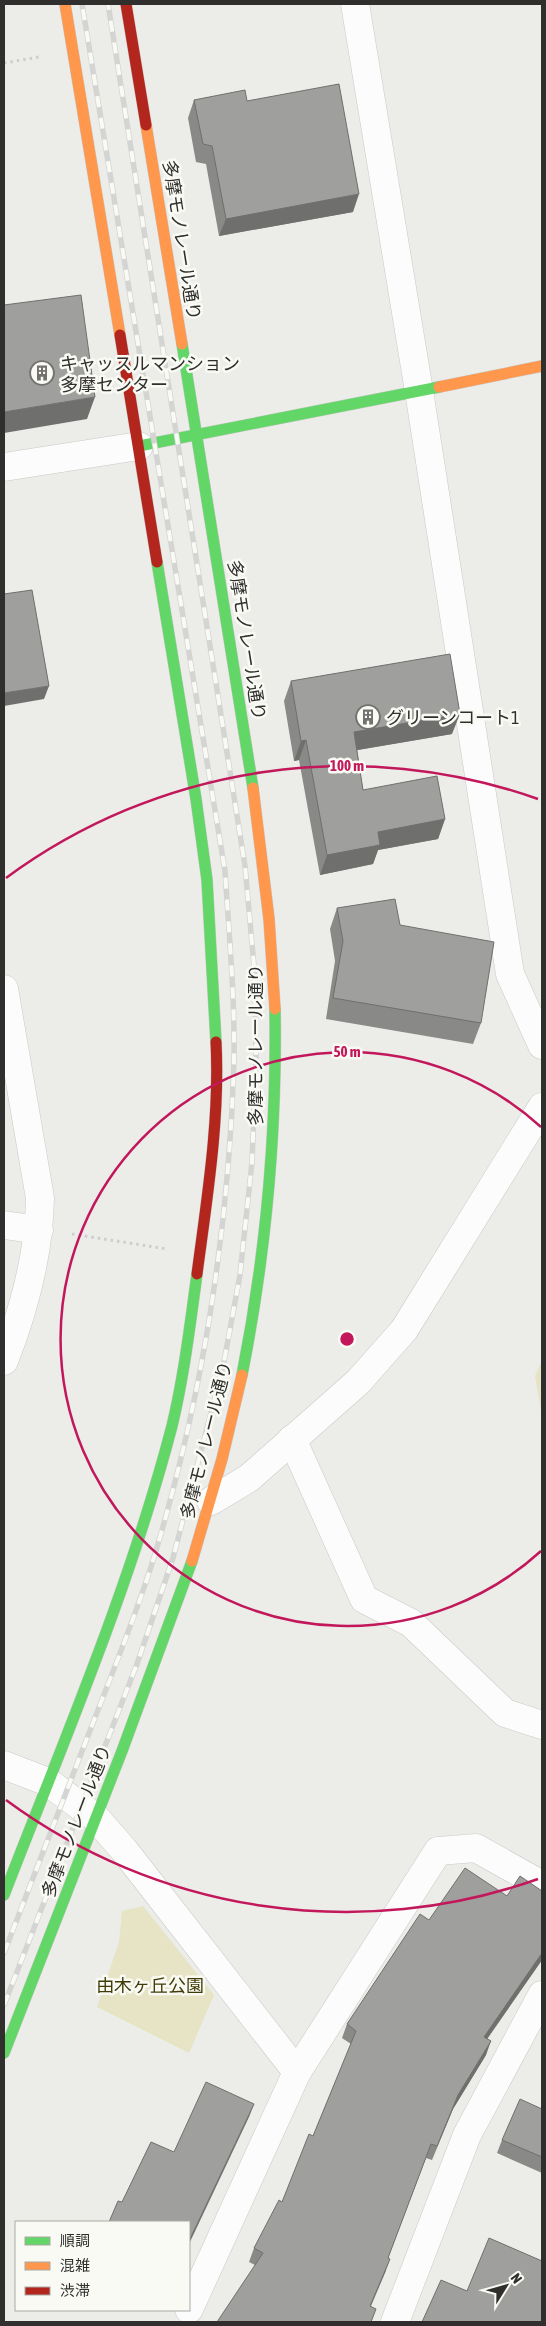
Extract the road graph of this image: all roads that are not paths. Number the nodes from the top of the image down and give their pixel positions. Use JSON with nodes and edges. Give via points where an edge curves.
{"nodes":[{"id":1,"x":65,"y":4,"type":"edge"},
{"id":2,"x":126,"y":4,"type":"edge"},
{"id":3,"x":355,"y":4,"type":"edge"},
{"id":4,"x":542,"y":366,"type":"edge"},
{"id":5,"x":419,"y":391,"type":"junction"},
{"id":6,"x":197,"y":436,"type":"junction"},
{"id":7,"x":139,"y":446,"type":"junction"},
{"id":8,"x":4,"y":467,"type":"edge"},
{"id":9,"x":4,"y":989,"type":"edge"},
{"id":10,"x":542,"y":1045,"type":"edge"},
{"id":11,"x":542,"y":1107,"type":"edge"},
{"id":12,"x":4,"y":1225,"type":"edge"},
{"id":13,"x":39,"y":1230,"type":"junction"},
{"id":14,"x":4,"y":1361,"type":"edge"},
{"id":15,"x":292,"y":1439,"type":"junction"},
{"id":16,"x":211,"y":1501,"type":"junction"},
{"id":17,"x":542,"y":1725,"type":"edge"},
{"id":18,"x":4,"y":1765,"type":"edge"},
{"id":19,"x":48,"y":1782,"type":"junction"},
{"id":20,"x":96,"y":1818,"type":"junction"},
{"id":21,"x":542,"y":1885,"type":"edge"},
{"id":22,"x":4,"y":1896,"type":"edge"},
{"id":23,"x":542,"y":1995,"type":"edge"},
{"id":24,"x":4,"y":2053,"type":"edge"},
{"id":25,"x":297,"y":2072,"type":"junction"},
{"id":26,"x":190,"y":2308,"type":"edge"},
{"id":27,"x":395,"y":2322,"type":"edge"}],
"edges":[{"from":1,"to":7,"type":"main road","name":"多摩モノレール通り"},
{"from":2,"to":6,"type":"main road","name":"多摩モノレール通り"},
{"from":3,"to":5,"type":"street"},
{"from":4,"to":5,"type":"main road"},
{"from":5,"to":6,"type":"main road"},
{"from":5,"to":10,"type":"street","via":[[510,974]]},
{"from":6,"to":7,"type":"main road"},
{"from":6,"to":16,"type":"main road","name":"多摩モノレール通り","via":[[264,872],[273,966],[276,1062],[272,1164],[260,1275],[244,1363]]},
{"from":7,"to":8,"type":"street"},
{"from":7,"to":19,"type":"main road","name":"多摩モノレール通り","via":[[207,880],[217,1063],[211,1163],[186,1356],[172,1426],[136,1552]]},
{"from":9,"to":13,"type":"street","via":[[40,1198]]},
{"from":11,"to":15,"type":"street","via":[[404,1330],[358,1382]]},
{"from":12,"to":13,"type":"street"},
{"from":13,"to":14,"type":"street","via":[[17,1326]]},
{"from":15,"to":16,"type":"street","via":[[249,1478]]},
{"from":15,"to":17,"type":"street","via":[[364,1599],[411,1623],[505,1713]]},
{"from":16,"to":20,"type":"main road","name":"多摩モノレール通り","via":[[190,1568]]},
{"from":18,"to":19,"type":"street"},
{"from":19,"to":20,"type":"street"},
{"from":19,"to":22,"type":"main road","name":"多摩モノレール通り"},
{"from":20,"to":24,"type":"main road","name":"多摩モノレール通り"},
{"from":20,"to":25,"type":"street"},
{"from":21,"to":25,"type":"street","via":[[476,1848],[438,1851]]},
{"from":23,"to":27,"type":"street","via":[[467,2135]]},
{"from":25,"to":26,"type":"street"}]}
